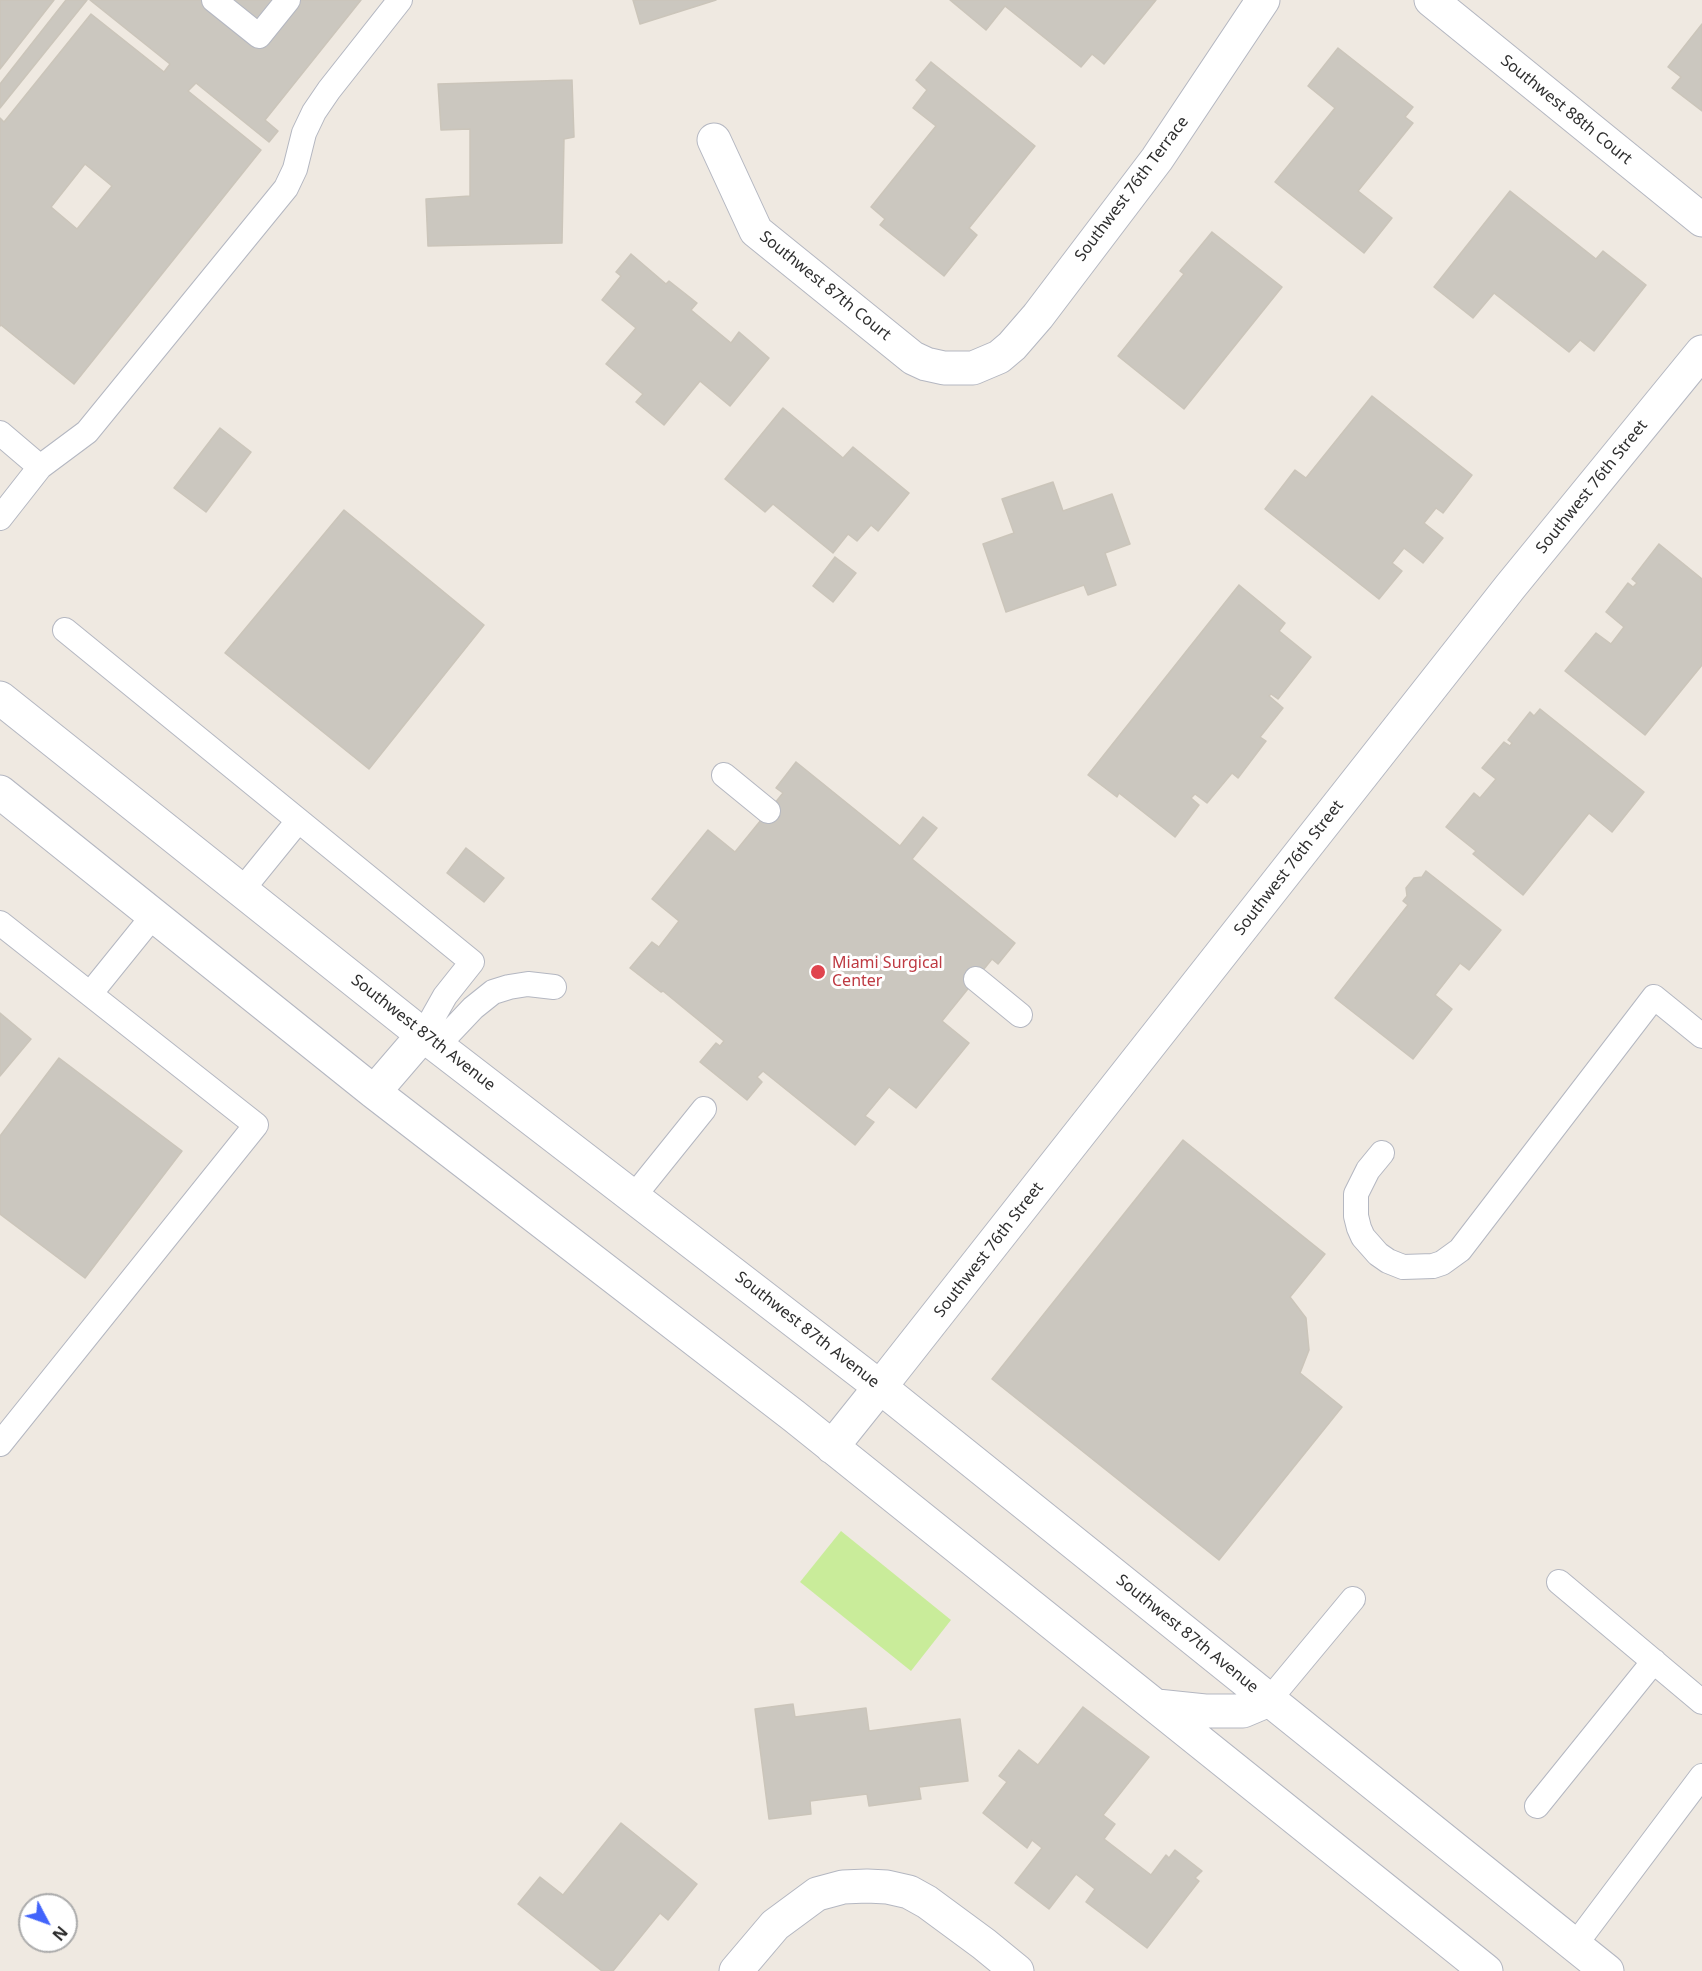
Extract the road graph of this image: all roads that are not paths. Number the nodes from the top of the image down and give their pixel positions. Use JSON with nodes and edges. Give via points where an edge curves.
{"nodes":[{"id":1,"x":214,"y":0,"type":"edge"},
{"id":2,"x":288,"y":0,"type":"edge"},
{"id":3,"x":400,"y":0,"type":"edge"},
{"id":4,"x":1263,"y":0,"type":"edge"},
{"id":5,"x":1431,"y":0,"type":"edge"},
{"id":6,"x":714,"y":140,"type":"dead end"},
{"id":7,"x":1702,"y":220,"type":"edge"},
{"id":8,"x":1702,"y":352,"type":"edge"},
{"id":9,"x":986,"y":364,"type":"joint"},
{"id":10,"x":0,"y":434,"type":"edge"},
{"id":11,"x":40,"y":467,"type":"junction"},
{"id":12,"x":0,"y":518,"type":"edge"},
{"id":13,"x":65,"y":630,"type":"dead end"},
{"id":14,"x":0,"y":698,"type":"edge"},
{"id":15,"x":724,"y":775,"type":"dead end"},
{"id":16,"x":0,"y":792,"type":"edge"},
{"id":17,"x":768,"y":812,"type":"dead end"},
{"id":18,"x":298,"y":821,"type":"junction"},
{"id":19,"x":242,"y":890,"type":"junction"},
{"id":20,"x":153,"y":915,"type":"junction"},
{"id":21,"x":0,"y":923,"type":"edge"},
{"id":22,"x":976,"y":979,"type":"dead end"},
{"id":23,"x":554,"y":987,"type":"dead end"},
{"id":24,"x":90,"y":994,"type":"junction"},
{"id":25,"x":1020,"y":1015,"type":"dead end"},
{"id":26,"x":1702,"y":1036,"type":"edge"},
{"id":27,"x":430,"y":1040,"type":"junction"},
{"id":28,"x":374,"y":1092,"type":"junction"},
{"id":29,"x":704,"y":1109,"type":"dead end"},
{"id":30,"x":1382,"y":1153,"type":"dead end"},
{"id":31,"x":634,"y":1196,"type":"junction"},
{"id":32,"x":880,"y":1387,"type":"junction"},
{"id":33,"x":0,"y":1444,"type":"edge"},
{"id":34,"x":832,"y":1447,"type":"junction"},
{"id":35,"x":1559,"y":1582,"type":"dead end"},
{"id":36,"x":1353,"y":1599,"type":"dead end"},
{"id":37,"x":1654,"y":1661,"type":"junction"},
{"id":38,"x":1269,"y":1700,"type":"junction"},
{"id":39,"x":1702,"y":1702,"type":"edge"},
{"id":40,"x":1157,"y":1706,"type":"junction"},
{"id":41,"x":1702,"y":1776,"type":"edge"},
{"id":42,"x":1537,"y":1806,"type":"dead end"},
{"id":43,"x":1571,"y":1958,"type":"edge"},
{"id":44,"x":736,"y":1971,"type":"edge"},
{"id":45,"x":1017,"y":1971,"type":"edge"},
{"id":46,"x":1486,"y":1971,"type":"edge"},
{"id":47,"x":1607,"y":1971,"type":"edge"}],
"edges":[{"from":1,"to":2,"type":"lane","via":[[260,36]]},
{"from":3,"to":11,"type":"lane","via":[[314,112],[286,188],[87,432]]},
{"from":4,"to":9,"type":"main road","name":"Southwest 76th Terrace","via":[[1129,198],[1025,331],[999,357]]},
{"from":5,"to":7,"type":"main road","name":"Southwest 88th Court"},
{"from":6,"to":9,"type":"main road","name":"Southwest 87th Court","via":[[756,231],[914,358],[958,369]]},
{"from":8,"to":32,"type":"main road","name":"Southwest 76th Street","via":[[1510,587]]},
{"from":10,"to":11,"type":"lane"},
{"from":11,"to":12,"type":"lane"},
{"from":13,"to":18,"type":"lane"},
{"from":14,"to":19,"type":"main road","name":"Southwest 87th Avenue"},
{"from":15,"to":17,"type":"lane"},
{"from":16,"to":20,"type":"main road"},
{"from":18,"to":19,"type":"lane"},
{"from":18,"to":27,"type":"lane","via":[[472,962],[445,996]]},
{"from":19,"to":27,"type":"main road","name":"Southwest 87th Avenue"},
{"from":20,"to":24,"type":"lane"},
{"from":20,"to":28,"type":"main road"},
{"from":21,"to":24,"type":"lane"},
{"from":22,"to":25,"type":"lane"},
{"from":23,"to":27,"type":"lane","via":[[528,984],[493,992]]},
{"from":24,"to":33,"type":"lane","via":[[256,1125]]},
{"from":26,"to":30,"type":"lane","via":[[1654,998],[1460,1250],[1442,1263],[1403,1267],[1377,1254],[1363,1237],[1356,1216],[1356,1194]]},
{"from":27,"to":28,"type":"main road"},
{"from":27,"to":31,"type":"main road","name":"Southwest 87th Avenue"},
{"from":28,"to":34,"type":"main road"},
{"from":29,"to":31,"type":"lane"},
{"from":31,"to":32,"type":"main road","name":"Southwest 87th Avenue"},
{"from":32,"to":34,"type":"main road","name":"Southwest 76th Street"},
{"from":32,"to":38,"type":"main road","name":"Southwest 87th Avenue"},
{"from":34,"to":40,"type":"main road"},
{"from":35,"to":37,"type":"lane"},
{"from":36,"to":38,"type":"lane"},
{"from":37,"to":39,"type":"lane"},
{"from":37,"to":42,"type":"lane"},
{"from":38,"to":40,"type":"main road","via":[[1243,1711]]},
{"from":38,"to":43,"type":"main road","name":"Southwest 87th Avenue"},
{"from":40,"to":46,"type":"main road"},
{"from":41,"to":43,"type":"lane"},
{"from":43,"to":47,"type":"main road","name":"Southwest 87th Avenue"},
{"from":44,"to":45,"type":"main road","via":[[775,1925],[817,1894],[867,1886],[909,1892],[927,1902]]}]}
